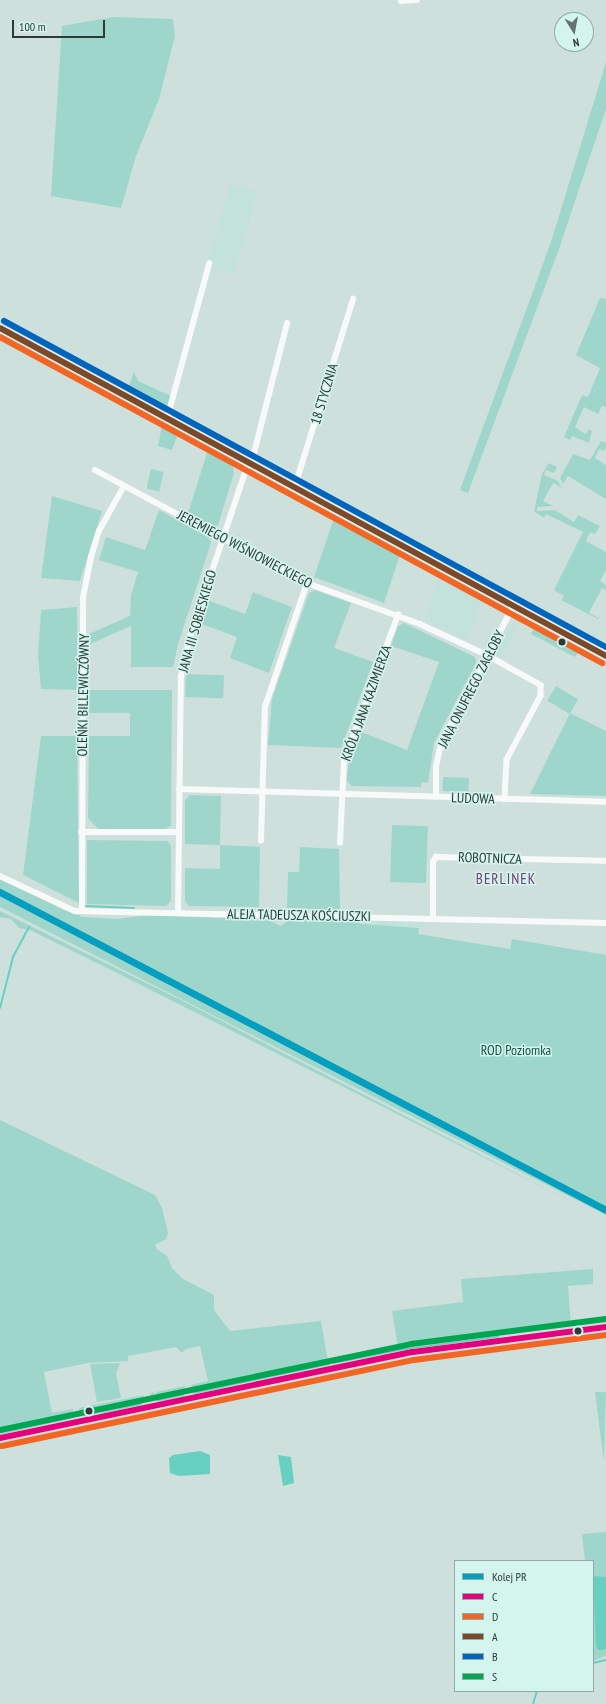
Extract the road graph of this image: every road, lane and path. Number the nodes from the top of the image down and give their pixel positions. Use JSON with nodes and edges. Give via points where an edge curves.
{"nodes":[{"id":1,"x":417,"y":0,"type":"edge"},
{"id":2,"x":401,"y":1,"type":"edge"},
{"id":3,"x":209,"y":264,"type":"dead end"},
{"id":4,"x":353,"y":299,"type":"dead end"},
{"id":5,"x":287,"y":324,"type":"dead end"},
{"id":6,"x":0,"y":328,"type":"edge"},
{"id":7,"x":167,"y":419,"type":"junction"},
{"id":8,"x":250,"y":464,"type":"junction"},
{"id":9,"x":95,"y":470,"type":"dead end"},
{"id":10,"x":124,"y":486,"type":"junction"},
{"id":11,"x":294,"y":489,"type":"junction"},
{"id":12,"x":222,"y":538,"type":"junction"},
{"id":13,"x":307,"y":583,"type":"junction"},
{"id":14,"x":513,"y":607,"type":"junction"},
{"id":15,"x":398,"y":615,"type":"junction"},
{"id":16,"x":606,"y":646,"type":"edge"},
{"id":17,"x":604,"y":655,"type":"edge"},
{"id":18,"x":487,"y":656,"type":"junction"},
{"id":19,"x":179,"y":789,"type":"junction"},
{"id":20,"x":262,"y":791,"type":"junction"},
{"id":21,"x":341,"y":793,"type":"junction"},
{"id":22,"x":436,"y":797,"type":"junction"},
{"id":23,"x":505,"y":800,"type":"junction"},
{"id":24,"x":606,"y":802,"type":"edge"},
{"id":25,"x":81,"y":832,"type":"junction"},
{"id":26,"x":179,"y":832,"type":"junction"},
{"id":27,"x":261,"y":841,"type":"dead end"},
{"id":28,"x":340,"y":843,"type":"dead end"},
{"id":29,"x":606,"y":861,"type":"edge"},
{"id":30,"x":0,"y":876,"type":"edge"},
{"id":31,"x":82,"y":912,"type":"junction"},
{"id":32,"x":178,"y":912,"type":"junction"},
{"id":33,"x":433,"y":918,"type":"junction"},
{"id":34,"x":606,"y":923,"type":"edge"},
{"id":35,"x":606,"y":1327,"type":"edge"},
{"id":36,"x":0,"y":1438,"type":"edge"}],
"edges":[{"from":1,"to":2,"type":"street"},
{"from":3,"to":7,"type":"street"},
{"from":4,"to":11,"type":"street","name":"18 STYCZNIA"},
{"from":5,"to":8,"type":"street"},
{"from":6,"to":7,"type":"main road"},
{"from":7,"to":8,"type":"main road"},
{"from":8,"to":11,"type":"main road"},
{"from":8,"to":12,"type":"street","name":"JANA III SOBIESKIEGO"},
{"from":9,"to":10,"type":"street","name":"JEREMIEGO WIŚNIOWIECKIEGO"},
{"from":10,"to":12,"type":"street","name":"JEREMIEGO WIŚNIOWIECKIEGO"},
{"from":10,"to":25,"type":"street","name":"OLEŃKI BILLEWICZÓWNY","via":[[104,521],[85,583]]},
{"from":11,"to":14,"type":"main road"},
{"from":12,"to":13,"type":"street","name":"JEREMIEGO WIŚNIOWIECKIEGO"},
{"from":12,"to":19,"type":"street","name":"JANA III SOBIESKIEGO","via":[[182,670]]},
{"from":13,"to":15,"type":"street","name":"JEREMIEGO WIŚNIOWIECKIEGO"},
{"from":13,"to":20,"type":"street","via":[[265,707]]},
{"from":14,"to":17,"type":"main road"},
{"from":14,"to":18,"type":"street","name":"JANA ONUFREGO ZAGŁOBY"},
{"from":15,"to":18,"type":"street","name":"JEREMIEGO WIŚNIOWIECKIEGO"},
{"from":15,"to":21,"type":"street","name":"KRÓLA JANA KAZIMIERZA","via":[[346,752]]},
{"from":16,"to":17,"type":"street"},
{"from":18,"to":22,"type":"street","name":"JANA ONUFREGO ZAGŁOBY","via":[[441,743],[436,767]]},
{"from":18,"to":23,"type":"street","name":"JEREMIEGO WIŚNIOWIECKIEGO","via":[[538,684],[542,690],[507,760]]},
{"from":19,"to":20,"type":"street","name":"LUDOWA"},
{"from":19,"to":26,"type":"street","name":"JANA III SOBIESKIEGO"},
{"from":20,"to":21,"type":"street","name":"LUDOWA"},
{"from":20,"to":27,"type":"street"},
{"from":21,"to":22,"type":"street","name":"LUDOWA"},
{"from":21,"to":28,"type":"street"},
{"from":22,"to":23,"type":"street","name":"LUDOWA"},
{"from":23,"to":24,"type":"street","name":"LUDOWA"},
{"from":25,"to":26,"type":"street"},
{"from":25,"to":31,"type":"street","name":"OLEŃKI BILLEWICZÓWNY"},
{"from":26,"to":32,"type":"street","name":"JANA III SOBIESKIEGO"},
{"from":29,"to":33,"type":"street","name":"ROBOTNICZA","via":[[436,857],[433,862]]},
{"from":30,"to":31,"type":"street","name":"ALEJA TADEUSZA KOŚCIUSZKI","via":[[70,910]]},
{"from":31,"to":32,"type":"street","name":"ALEJA TADEUSZA KOŚCIUSZKI"},
{"from":32,"to":33,"type":"street","name":"ALEJA TADEUSZA KOŚCIUSZKI"},
{"from":33,"to":34,"type":"street","name":"ALEJA TADEUSZA KOŚCIUSZKI"},
{"from":35,"to":36,"type":"street","via":[[413,1352]]}]}
